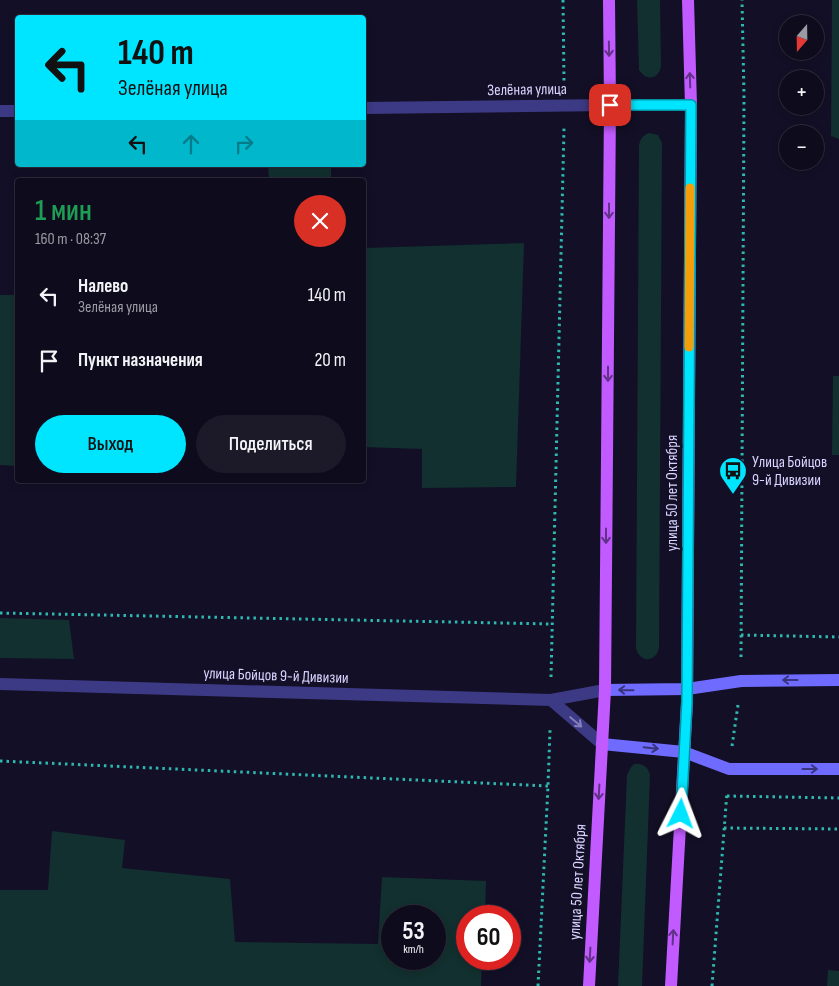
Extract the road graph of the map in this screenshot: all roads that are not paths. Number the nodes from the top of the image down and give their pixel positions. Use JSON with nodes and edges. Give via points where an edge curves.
{"nodes":[{"id":1,"x":609,"y":0,"type":"edge"},
{"id":2,"x":688,"y":0,"type":"edge"},
{"id":3,"x":610,"y":105,"type":"junction"},
{"id":4,"x":691,"y":105,"type":"junction"},
{"id":5,"x":366,"y":108,"type":"edge"},
{"id":6,"x":0,"y":111,"type":"edge"},
{"id":7,"x":15,"y":111,"type":"edge"},
{"id":8,"x":839,"y":680,"type":"edge"},
{"id":9,"x":0,"y":684,"type":"edge"},
{"id":10,"x":687,"y":689,"type":"junction"},
{"id":11,"x":605,"y":690,"type":"junction"},
{"id":12,"x":550,"y":700,"type":"junction"},
{"id":13,"x":602,"y":744,"type":"junction"},
{"id":14,"x":684,"y":752,"type":"junction"},
{"id":15,"x":839,"y":769,"type":"edge"},
{"id":16,"x":589,"y":986,"type":"edge"},
{"id":17,"x":671,"y":986,"type":"edge"}],
"edges":[{"from":1,"to":3,"type":"main road","name":"улица 50 лет Октября","one_way":true},
{"from":4,"to":2,"type":"main road","name":"улица 50 лет Октября","one_way":true},
{"from":3,"to":4,"type":"street","name":"Зелёная улица"},
{"from":3,"to":5,"type":"street","name":"Зелёная улица"},
{"from":3,"to":11,"type":"main road","name":"улица 50 лет Октября","one_way":true},
{"from":4,"to":10,"type":"main road","name":"улица 50 лет Октября"},
{"from":6,"to":7,"type":"street"},
{"from":8,"to":10,"type":"main road","name":"улица Бойцов 9-й Дивизии","one_way":true,"via":[[741,680]]},
{"from":9,"to":12,"type":"street","name":"улица Бойцов 9-й Дивизии"},
{"from":10,"to":11,"type":"main road","name":"улица Бойцов 9-й Дивизии","one_way":true},
{"from":10,"to":14,"type":"main road","name":"улица 50 лет Октября"},
{"from":11,"to":12,"type":"street","name":"улица Бойцов 9-й Дивизии"},
{"from":11,"to":13,"type":"main road","name":"улица 50 лет Октября"},
{"from":12,"to":13,"type":"street","one_way":true},
{"from":13,"to":14,"type":"main road","one_way":true},
{"from":13,"to":16,"type":"main road","name":"улица 50 лет Октября","one_way":true},
{"from":14,"to":15,"type":"main road","one_way":true,"via":[[729,769]]},
{"from":17,"to":14,"type":"main road","name":"улица 50 лет Октября","one_way":true}]}
